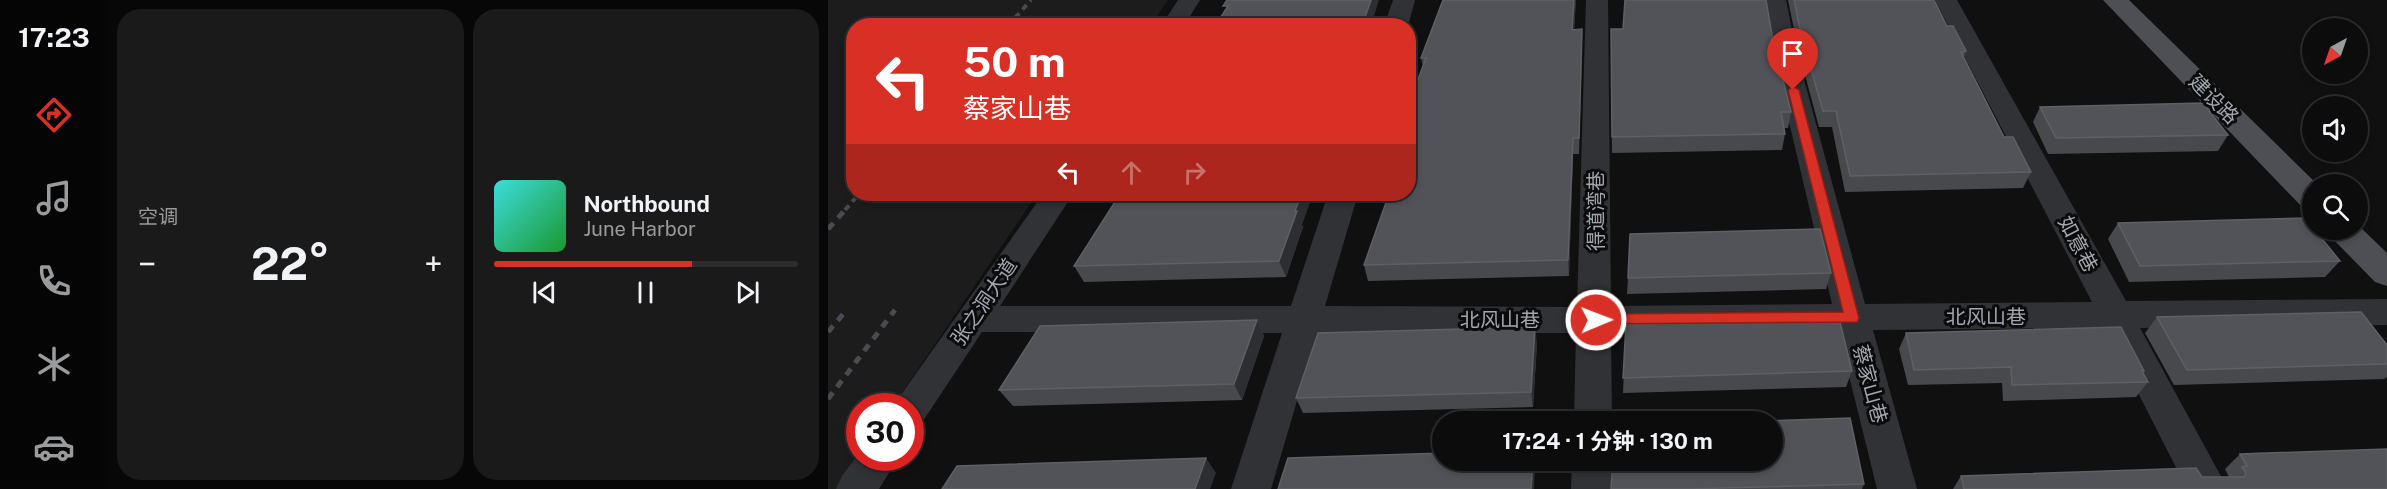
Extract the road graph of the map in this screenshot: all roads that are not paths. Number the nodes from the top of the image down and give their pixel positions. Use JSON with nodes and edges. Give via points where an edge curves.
{"nodes":[{"id":1,"x":1189,"y":0,"type":"edge"},
{"id":2,"x":1404,"y":0,"type":"edge"},
{"id":3,"x":1597,"y":0,"type":"edge"},
{"id":4,"x":1775,"y":0,"type":"edge"},
{"id":5,"x":1946,"y":0,"type":"edge"},
{"id":6,"x":2115,"y":0,"type":"edge"},
{"id":7,"x":1177,"y":18,"type":"edge"},
{"id":8,"x":1398,"y":18,"type":"edge"},
{"id":9,"x":2302,"y":188,"type":"edge"},
{"id":10,"x":1053,"y":201,"type":"edge"},
{"id":11,"x":1341,"y":201,"type":"edge"},
{"id":12,"x":2353,"y":240,"type":"edge"},
{"id":13,"x":2387,"y":273,"type":"edge"},
{"id":14,"x":2387,"y":312,"type":"edge"},
{"id":15,"x":2117,"y":316,"type":"junction"},
{"id":16,"x":1852,"y":318,"type":"junction"},
{"id":17,"x":973,"y":319,"type":"junction"},
{"id":18,"x":1303,"y":319,"type":"junction"},
{"id":19,"x":1596,"y":320,"type":"junction"},
{"id":20,"x":922,"y":393,"type":"edge"},
{"id":21,"x":1593,"y":411,"type":"edge"},
{"id":22,"x":869,"y":471,"type":"edge"},
{"id":23,"x":1592,"y":471,"type":"edge"},
{"id":24,"x":856,"y":489,"type":"edge"},
{"id":25,"x":1251,"y":489,"type":"edge"},
{"id":26,"x":1591,"y":489,"type":"edge"},
{"id":27,"x":1897,"y":489,"type":"edge"},
{"id":28,"x":2208,"y":489,"type":"edge"}],
"edges":[{"from":1,"to":7,"type":"street"},
{"from":2,"to":8,"type":"street"},
{"from":3,"to":19,"type":"street","name":"得道湾巷"},
{"from":4,"to":16,"type":"street","name":"蔡家山巷"},
{"from":5,"to":15,"type":"street","name":"如意巷"},
{"from":6,"to":9,"type":"main road","name":"建设路"},
{"from":10,"to":17,"type":"street","name":"张之洞大道"},
{"from":11,"to":18,"type":"street"},
{"from":12,"to":13,"type":"main road"},
{"from":14,"to":15,"type":"street","name":"北风山巷"},
{"from":15,"to":16,"type":"street","name":"北风山巷"},
{"from":15,"to":28,"type":"street","name":"如意巷"},
{"from":16,"to":19,"type":"street","name":"北风山巷"},
{"from":16,"to":27,"type":"street","name":"蔡家山巷"},
{"from":17,"to":18,"type":"street","name":"北风山巷"},
{"from":17,"to":20,"type":"street","name":"张之洞大道"},
{"from":18,"to":19,"type":"street","name":"北风山巷"},
{"from":18,"to":25,"type":"street"},
{"from":19,"to":21,"type":"street","name":"得道湾巷"},
{"from":22,"to":24,"type":"street"},
{"from":23,"to":26,"type":"street"}]}
